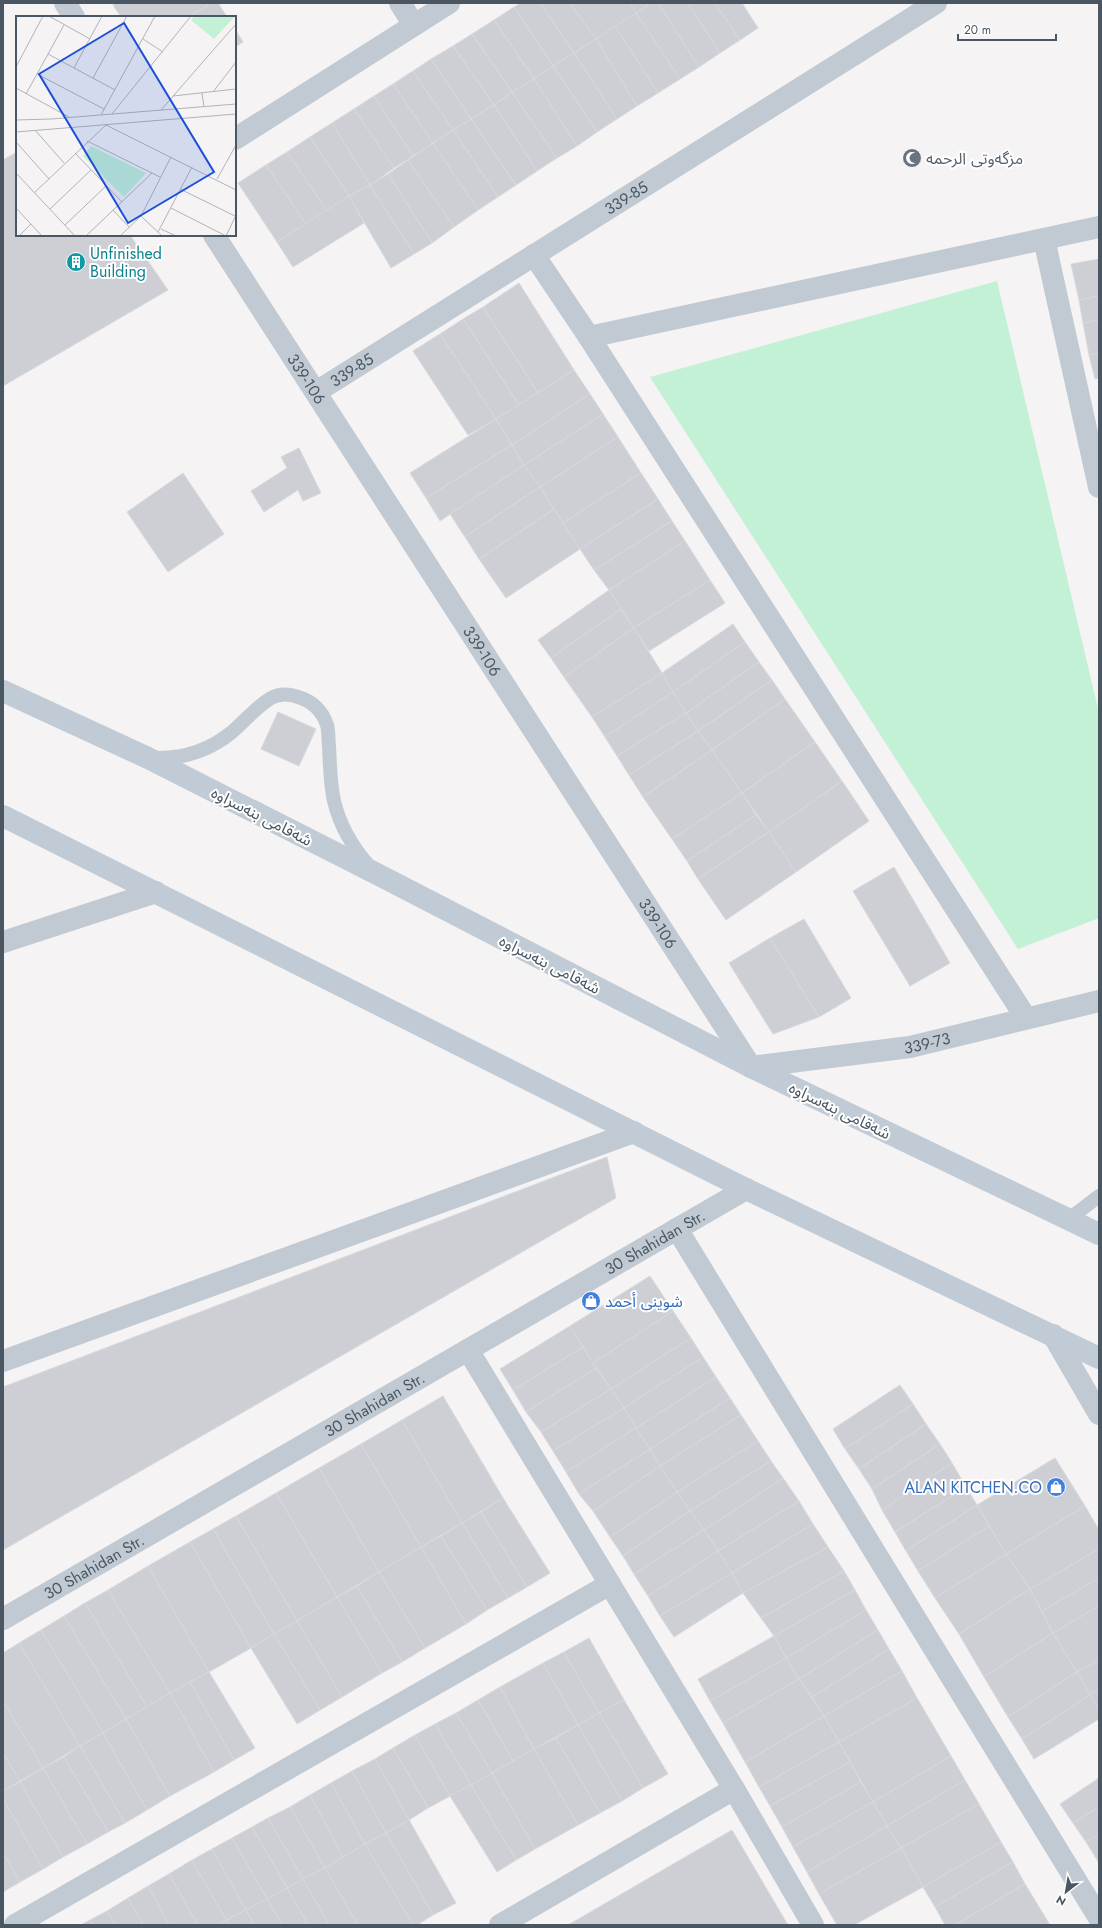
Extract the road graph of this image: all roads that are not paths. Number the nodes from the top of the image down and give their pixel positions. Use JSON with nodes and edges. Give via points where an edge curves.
{"nodes":[{"id":1,"x":65,"y":3,"type":"edge"},
{"id":2,"x":400,"y":3,"type":"edge"},
{"id":3,"x":449,"y":3,"type":"edge"},
{"id":4,"x":936,"y":3,"type":"edge"},
{"id":5,"x":73,"y":16,"type":"edge"},
{"id":6,"x":414,"y":25,"type":"junction"},
{"id":7,"x":236,"y":138,"type":"edge"},
{"id":8,"x":1099,"y":227,"type":"edge"},
{"id":9,"x":215,"y":236,"type":"edge"},
{"id":10,"x":1044,"y":239,"type":"junction"},
{"id":11,"x":534,"y":255,"type":"junction"},
{"id":12,"x":589,"y":337,"type":"junction"},
{"id":13,"x":316,"y":392,"type":"junction"},
{"id":14,"x":1099,"y":483,"type":"edge"},
{"id":15,"x":3,"y":691,"type":"edge"},
{"id":16,"x":148,"y":758,"type":"junction"},
{"id":17,"x":3,"y":816,"type":"edge"},
{"id":18,"x":377,"y":874,"type":"junction"},
{"id":19,"x":156,"y":892,"type":"junction"},
{"id":20,"x":3,"y":942,"type":"edge"},
{"id":21,"x":1099,"y":1000,"type":"edge"},
{"id":22,"x":1026,"y":1018,"type":"junction"},
{"id":23,"x":751,"y":1067,"type":"junction"},
{"id":24,"x":634,"y":1132,"type":"junction"},
{"id":25,"x":746,"y":1189,"type":"junction"},
{"id":26,"x":1099,"y":1196,"type":"edge"},
{"id":27,"x":1069,"y":1219,"type":"junction"},
{"id":28,"x":677,"y":1229,"type":"junction"},
{"id":29,"x":1099,"y":1234,"type":"edge"},
{"id":30,"x":1053,"y":1335,"type":"junction"},
{"id":31,"x":468,"y":1350,"type":"junction"},
{"id":32,"x":1099,"y":1358,"type":"edge"},
{"id":33,"x":3,"y":1361,"type":"edge"},
{"id":34,"x":1099,"y":1414,"type":"edge"},
{"id":35,"x":610,"y":1584,"type":"junction"},
{"id":36,"x":3,"y":1619,"type":"edge"},
{"id":37,"x":734,"y":1789,"type":"junction"},
{"id":38,"x":1099,"y":1918,"type":"edge"},
{"id":39,"x":15,"y":1925,"type":"edge"},
{"id":40,"x":500,"y":1925,"type":"edge"},
{"id":41,"x":813,"y":1925,"type":"edge"}],
"edges":[{"from":1,"to":5,"type":"street"},
{"from":2,"to":6,"type":"street"},
{"from":3,"to":6,"type":"street"},
{"from":4,"to":11,"type":"street","name":"339-85"},
{"from":6,"to":7,"type":"street"},
{"from":8,"to":10,"type":"street"},
{"from":9,"to":13,"type":"street","name":"339-106"},
{"from":10,"to":12,"type":"street"},
{"from":10,"to":14,"type":"street"},
{"from":11,"to":12,"type":"street"},
{"from":11,"to":13,"type":"street","name":"339-85"},
{"from":12,"to":22,"type":"street"},
{"from":13,"to":23,"type":"street","name":"339-106"},
{"from":15,"to":16,"type":"main road","name":"شەقامی بنەسراوە"},
{"from":16,"to":18,"type":"main road","name":"شەقامی بنەسراوە"},
{"from":16,"to":18,"type":"lane","via":[[166,759],[202,750],[218,742],[262,704],[276,696],[292,694],[307,700],[320,711],[328,725],[331,780],[340,822],[362,858]]},
{"from":17,"to":19,"type":"main road"},
{"from":18,"to":23,"type":"main road","name":"شەقامی بنەسراوە"},
{"from":19,"to":20,"type":"street"},
{"from":19,"to":24,"type":"main road"},
{"from":21,"to":22,"type":"street","name":"339-73"},
{"from":22,"to":23,"type":"street","name":"339-73","via":[[910,1047]]},
{"from":23,"to":27,"type":"main road","name":"شەقامی بنەسراوە"},
{"from":24,"to":25,"type":"main road"},
{"from":24,"to":33,"type":"street"},
{"from":25,"to":28,"type":"street","name":"30 Shahidan Str."},
{"from":25,"to":30,"type":"main road"},
{"from":26,"to":27,"type":"lane"},
{"from":27,"to":29,"type":"main road","name":"شەقامی بنەسراوە"},
{"from":28,"to":31,"type":"street","name":"30 Shahidan Str."},
{"from":28,"to":38,"type":"street"},
{"from":30,"to":32,"type":"main road"},
{"from":30,"to":34,"type":"street"},
{"from":31,"to":35,"type":"street"},
{"from":31,"to":36,"type":"street","name":"30 Shahidan Str."},
{"from":35,"to":37,"type":"street"},
{"from":35,"to":39,"type":"street"},
{"from":37,"to":40,"type":"street"},
{"from":37,"to":41,"type":"street"}]}
